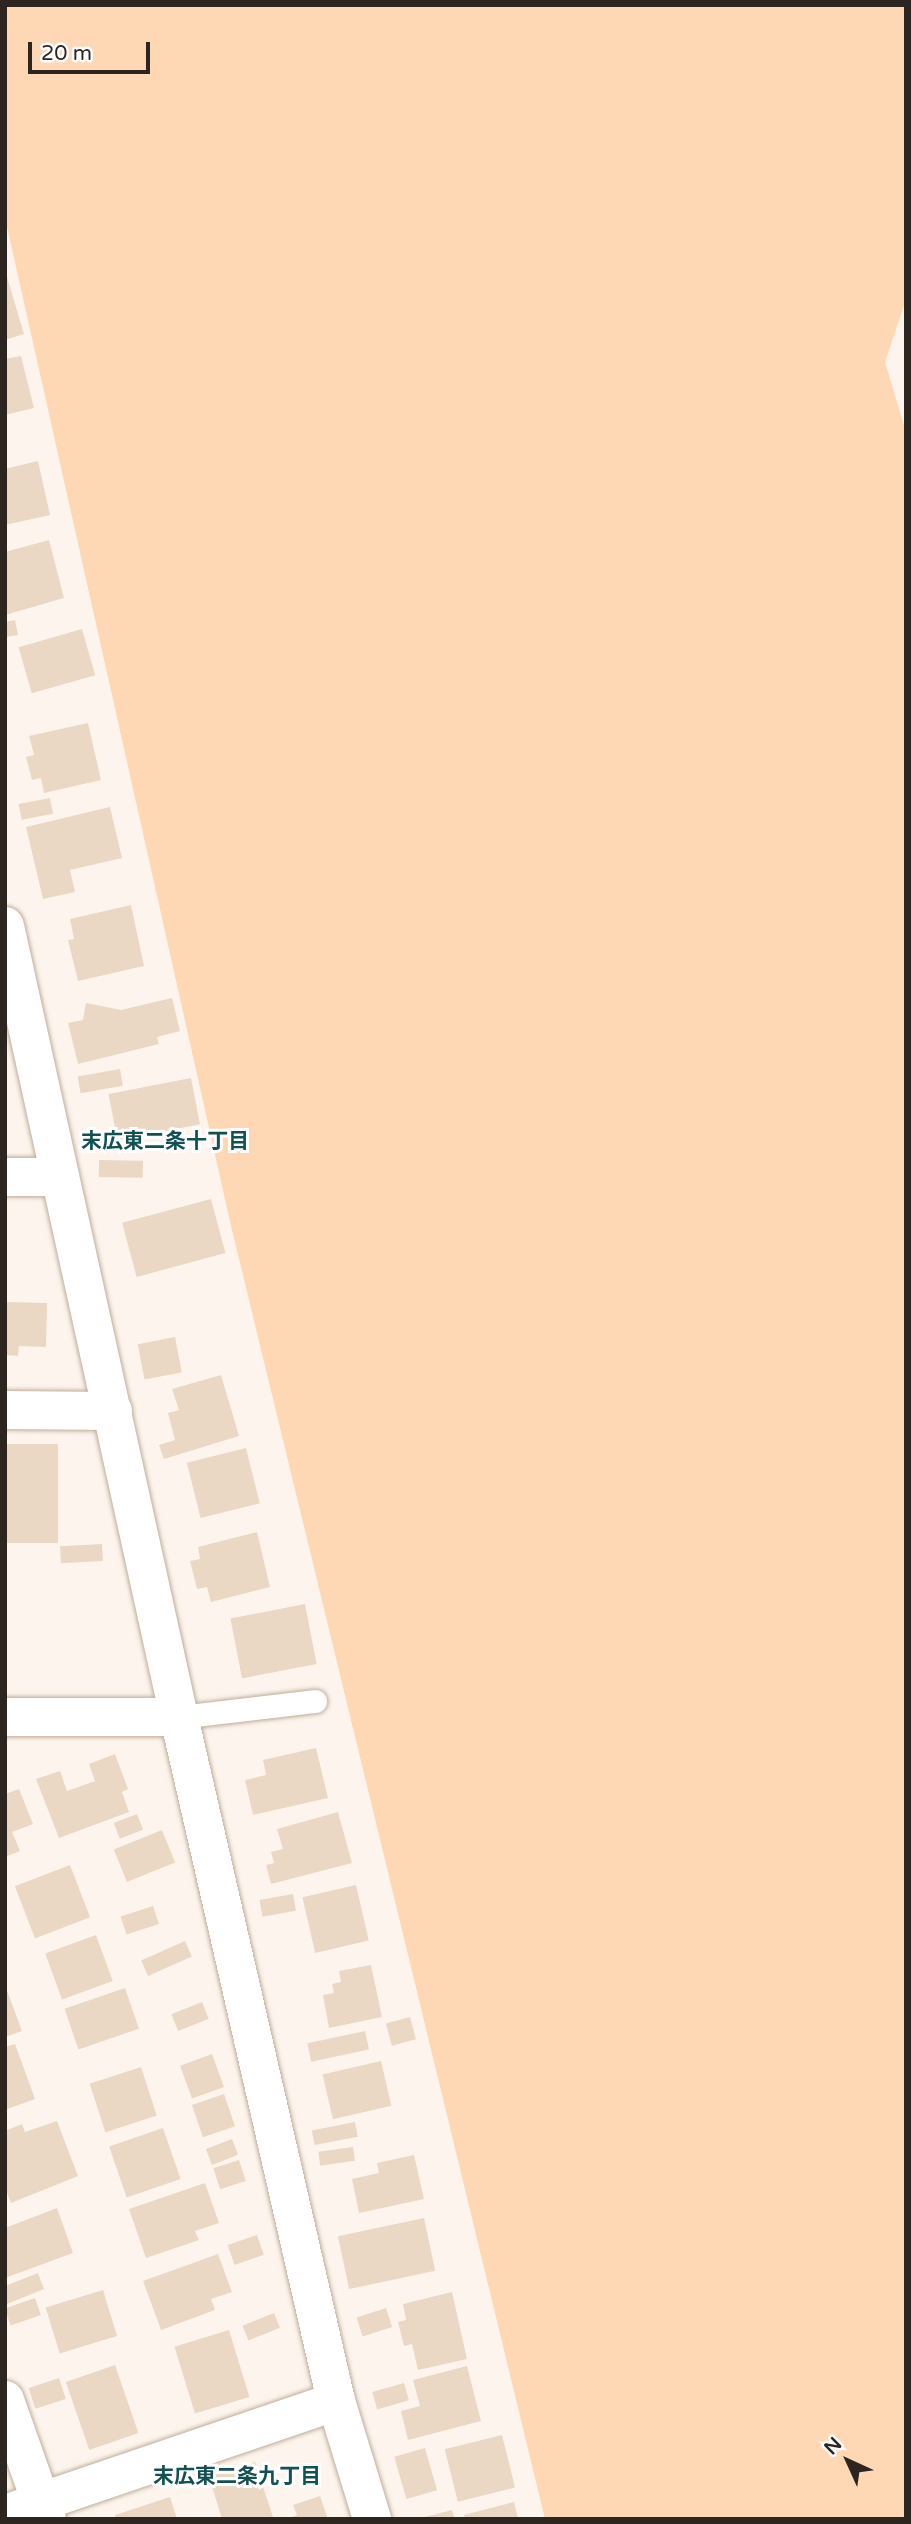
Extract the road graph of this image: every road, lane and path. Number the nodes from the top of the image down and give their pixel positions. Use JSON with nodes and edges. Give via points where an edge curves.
{"nodes":[{"id":1,"x":5,"y":926,"type":"edge"},
{"id":2,"x":5,"y":1177,"type":"edge"},
{"id":3,"x":60,"y":1177,"type":"junction"},
{"id":4,"x":5,"y":1410,"type":"edge"},
{"id":5,"x":113,"y":1411,"type":"junction"},
{"id":6,"x":314,"y":1701,"type":"dead end"},
{"id":7,"x":5,"y":1717,"type":"edge"},
{"id":8,"x":179,"y":1717,"type":"junction"},
{"id":9,"x":5,"y":2399,"type":"edge"},
{"id":10,"x":336,"y":2402,"type":"junction"},
{"id":11,"x":44,"y":2510,"type":"edge"},
{"id":12,"x":5,"y":2514,"type":"edge"},
{"id":13,"x":372,"y":2519,"type":"edge"}],
"edges":[{"from":1,"to":3,"type":"street"},
{"from":2,"to":3,"type":"street"},
{"from":3,"to":5,"type":"street"},
{"from":4,"to":5,"type":"street"},
{"from":5,"to":8,"type":"street"},
{"from":6,"to":8,"type":"lane"},
{"from":7,"to":8,"type":"street"},
{"from":8,"to":10,"type":"street"},
{"from":9,"to":11,"type":"street"},
{"from":10,"to":11,"type":"street"},
{"from":10,"to":13,"type":"street"},
{"from":11,"to":12,"type":"street"}]}
